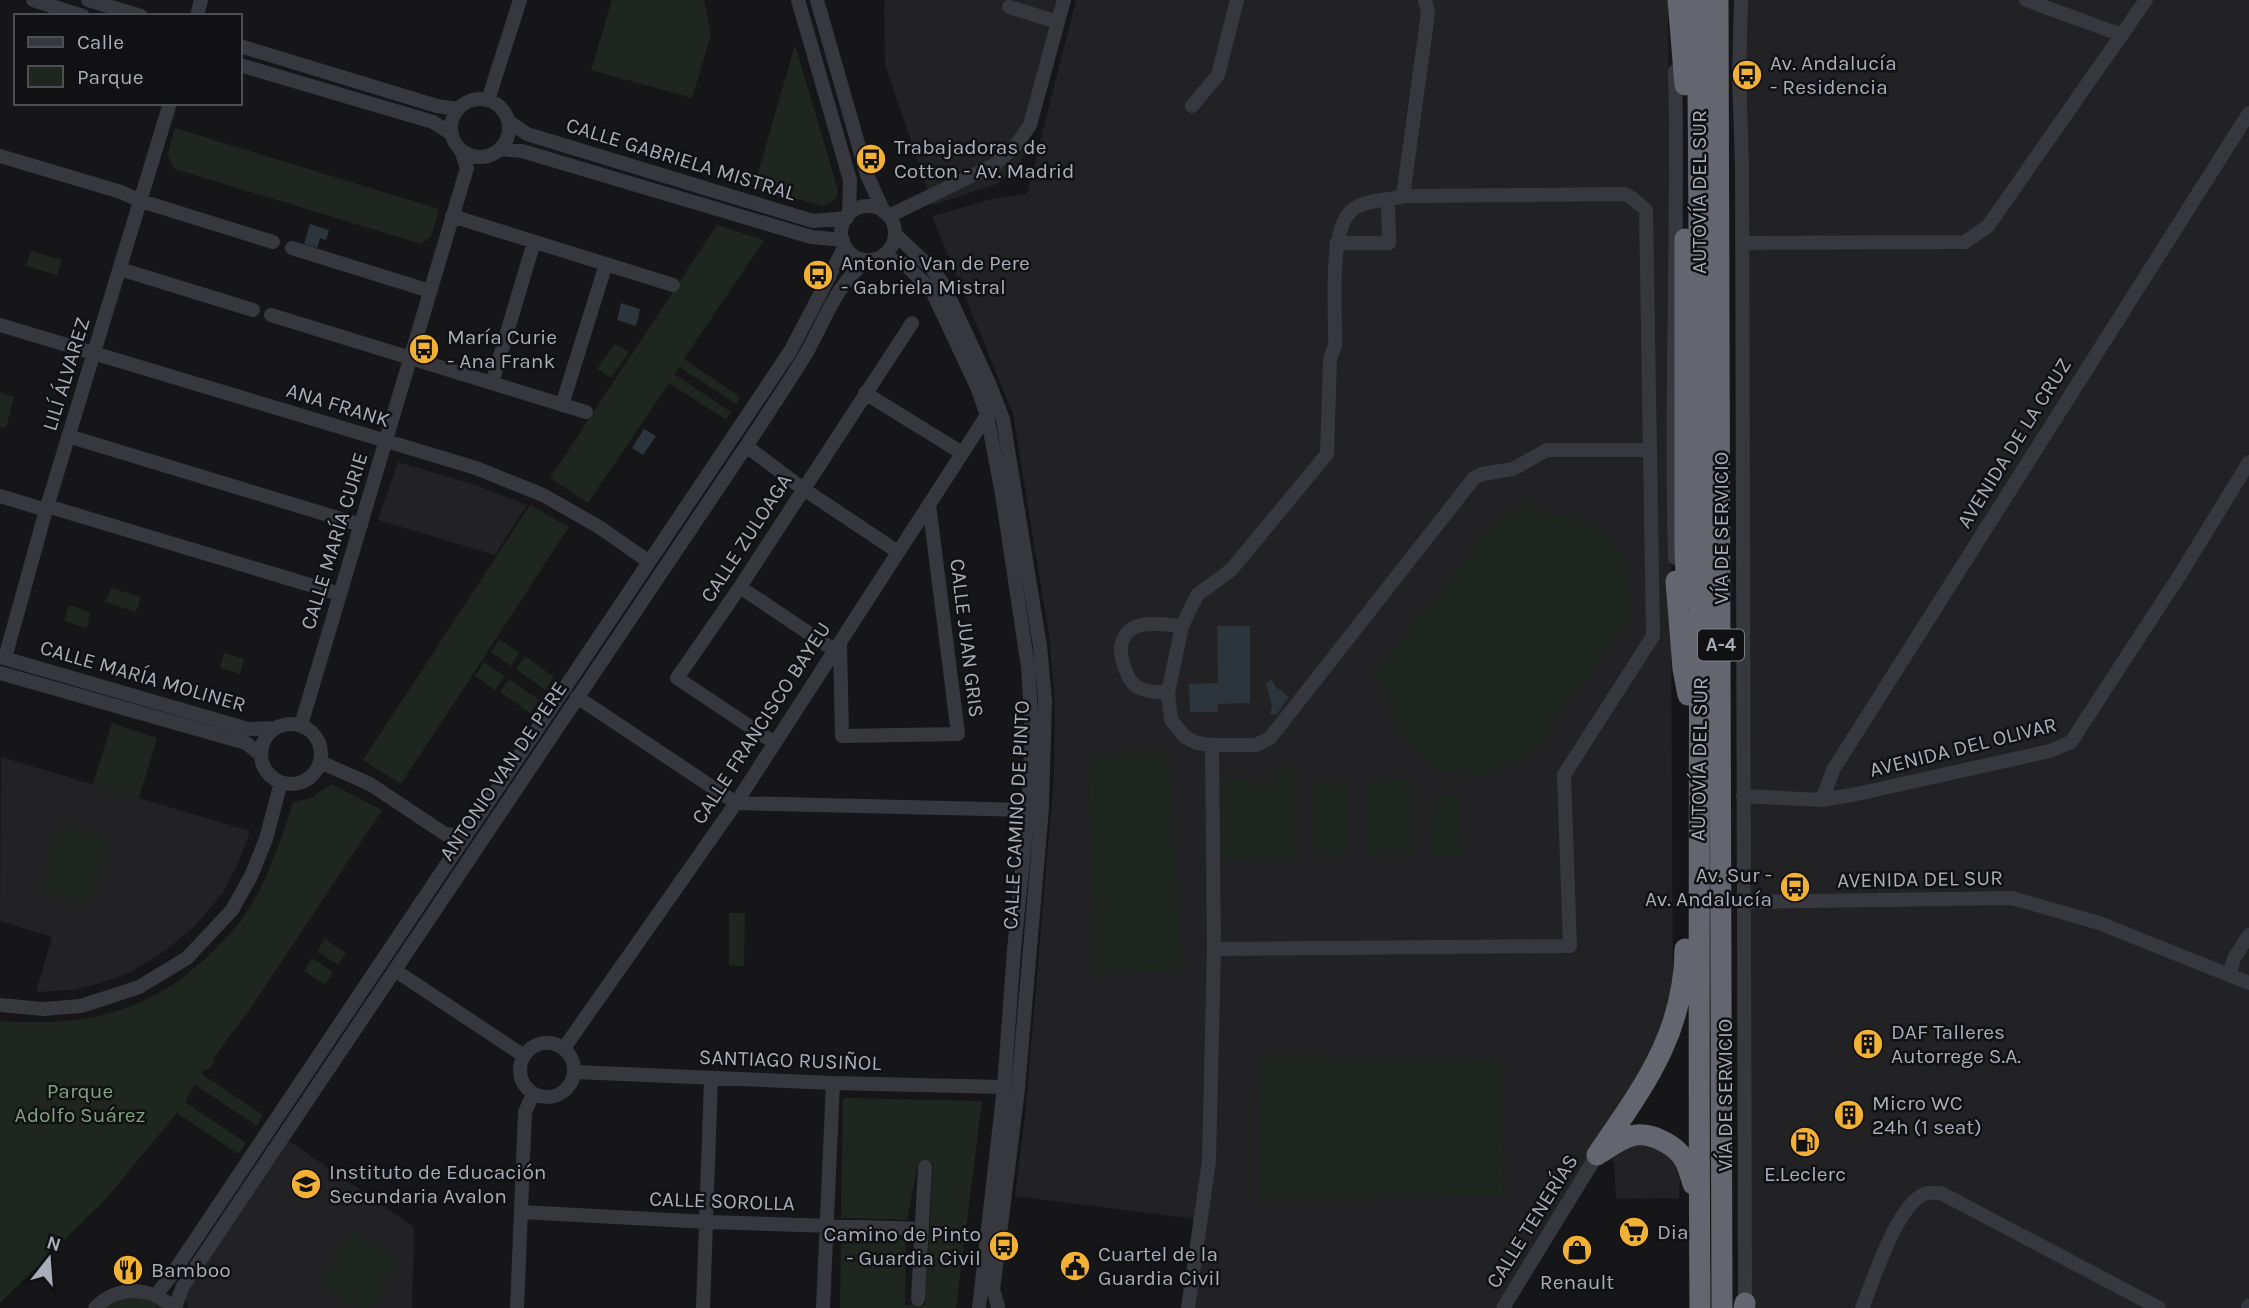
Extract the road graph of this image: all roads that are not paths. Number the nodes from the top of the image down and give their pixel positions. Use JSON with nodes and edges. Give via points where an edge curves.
{"nodes":[{"id":1,"x":33,"y":0,"type":"edge"},
{"id":2,"x":88,"y":0,"type":"edge"},
{"id":3,"x":520,"y":0,"type":"edge"},
{"id":4,"x":799,"y":0,"type":"edge"},
{"id":5,"x":817,"y":0,"type":"edge"},
{"id":6,"x":1064,"y":0,"type":"edge"},
{"id":7,"x":1237,"y":0,"type":"edge"},
{"id":8,"x":1425,"y":0,"type":"edge"},
{"id":9,"x":1675,"y":0,"type":"edge"},
{"id":10,"x":1697,"y":0,"type":"edge"},
{"id":11,"x":1718,"y":0,"type":"edge"},
{"id":12,"x":1741,"y":0,"type":"edge"},
{"id":13,"x":2026,"y":0,"type":"edge"},
{"id":14,"x":2146,"y":0,"type":"edge"},
{"id":15,"x":1009,"y":7,"type":"dead end"},
{"id":16,"x":77,"y":14,"type":"edge"},
{"id":17,"x":134,"y":14,"type":"edge"},
{"id":18,"x":1058,"y":22,"type":"junction"},
{"id":19,"x":2122,"y":35,"type":"junction"},
{"id":20,"x":242,"y":47,"type":"edge"},
{"id":21,"x":242,"y":66,"type":"edge"},
{"id":22,"x":488,"y":100,"type":"junction"},
{"id":23,"x":169,"y":105,"type":"edge"},
{"id":24,"x":1192,"y":106,"type":"dead end"},
{"id":25,"x":457,"y":109,"type":"junction"},
{"id":26,"x":2249,"y":113,"type":"edge"},
{"id":27,"x":508,"y":121,"type":"junction"},
{"id":28,"x":452,"y":134,"type":"junction"},
{"id":29,"x":500,"y":149,"type":"junction"},
{"id":30,"x":461,"y":150,"type":"junction"},
{"id":31,"x":0,"y":156,"type":"edge"},
{"id":32,"x":481,"y":156,"type":"junction"},
{"id":33,"x":467,"y":168,"type":"junction"},
{"id":34,"x":1403,"y":196,"type":"junction"},
{"id":35,"x":141,"y":201,"type":"junction"},
{"id":36,"x":1388,"y":201,"type":"junction"},
{"id":37,"x":887,"y":214,"type":"junction"},
{"id":38,"x":452,"y":216,"type":"junction"},
{"id":39,"x":848,"y":216,"type":"junction"},
{"id":40,"x":895,"y":234,"type":"junction"},
{"id":41,"x":273,"y":242,"type":"dead end"},
{"id":42,"x":534,"y":242,"type":"junction"},
{"id":43,"x":844,"y":243,"type":"junction"},
{"id":44,"x":1336,"y":243,"type":"junction"},
{"id":45,"x":1742,"y":243,"type":"junction"},
{"id":46,"x":292,"y":248,"type":"dead end"},
{"id":47,"x":875,"y":258,"type":"junction"},
{"id":48,"x":606,"y":264,"type":"junction"},
{"id":49,"x":120,"y":269,"type":"junction"},
{"id":50,"x":673,"y":285,"type":"dead end"},
{"id":51,"x":430,"y":291,"type":"junction"},
{"id":52,"x":253,"y":310,"type":"dead end"},
{"id":53,"x":271,"y":315,"type":"dead end"},
{"id":54,"x":912,"y":323,"type":"dead end"},
{"id":55,"x":0,"y":325,"type":"edge"},
{"id":56,"x":94,"y":354,"type":"junction"},
{"id":57,"x":410,"y":358,"type":"junction"},
{"id":58,"x":492,"y":383,"type":"junction"},
{"id":59,"x":865,"y":393,"type":"junction"},
{"id":60,"x":562,"y":405,"type":"junction"},
{"id":61,"x":586,"y":412,"type":"dead end"},
{"id":62,"x":987,"y":415,"type":"junction"},
{"id":63,"x":68,"y":436,"type":"junction"},
{"id":64,"x":386,"y":441,"type":"junction"},
{"id":65,"x":746,"y":446,"type":"junction"},
{"id":66,"x":1650,"y":450,"type":"junction"},
{"id":67,"x":962,"y":453,"type":"junction"},
{"id":68,"x":2249,"y":462,"type":"edge"},
{"id":69,"x":802,"y":488,"type":"junction"},
{"id":70,"x":0,"y":496,"type":"edge"},
{"id":71,"x":929,"y":505,"type":"junction"},
{"id":72,"x":47,"y":508,"type":"junction"},
{"id":73,"x":361,"y":525,"type":"junction"},
{"id":74,"x":898,"y":552,"type":"junction"},
{"id":75,"x":648,"y":561,"type":"junction"},
{"id":76,"x":1676,"y":579,"type":"joint"},
{"id":77,"x":740,"y":587,"type":"junction"},
{"id":78,"x":340,"y":594,"type":"junction"},
{"id":79,"x":1182,"y":626,"type":"junction"},
{"id":80,"x":837,"y":646,"type":"junction"},
{"id":81,"x":3,"y":657,"type":"edge"},
{"id":82,"x":0,"y":674,"type":"edge"},
{"id":83,"x":1168,"y":693,"type":"junction"},
{"id":84,"x":1688,"y":695,"type":"junction"},
{"id":85,"x":577,"y":697,"type":"junction"},
{"id":86,"x":1700,"y":721,"type":"junction"},
{"id":87,"x":302,"y":725,"type":"junction"},
{"id":88,"x":275,"y":728,"type":"junction"},
{"id":89,"x":773,"y":742,"type":"junction"},
{"id":90,"x":1212,"y":745,"type":"junction"},
{"id":91,"x":261,"y":755,"type":"junction"},
{"id":92,"x":320,"y":762,"type":"junction"},
{"id":93,"x":281,"y":782,"type":"junction"},
{"id":94,"x":1743,"y":796,"type":"junction"},
{"id":95,"x":1822,"y":800,"type":"junction"},
{"id":96,"x":736,"y":803,"type":"junction"},
{"id":97,"x":1028,"y":810,"type":"junction"},
{"id":98,"x":445,"y":834,"type":"junction"},
{"id":99,"x":464,"y":836,"type":"junction"},
{"id":100,"x":1698,"y":836,"type":"junction"},
{"id":101,"x":453,"y":852,"type":"junction"},
{"id":102,"x":1744,"y":902,"type":"junction"},
{"id":103,"x":2249,"y":935,"type":"edge"},
{"id":104,"x":1214,"y":949,"type":"junction"},
{"id":105,"x":396,"y":971,"type":"junction"},
{"id":106,"x":2230,"y":974,"type":"junction"},
{"id":107,"x":2249,"y":983,"type":"edge"},
{"id":108,"x":0,"y":1005,"type":"edge"},
{"id":109,"x":564,"y":1048,"type":"junction"},
{"id":110,"x":524,"y":1056,"type":"junction"},
{"id":111,"x":575,"y":1072,"type":"junction"},
{"id":112,"x":711,"y":1078,"type":"junction"},
{"id":113,"x":833,"y":1083,"type":"junction"},
{"id":114,"x":1004,"y":1087,"type":"junction"},
{"id":115,"x":533,"y":1094,"type":"junction"},
{"id":116,"x":1597,"y":1155,"type":"junction"},
{"id":117,"x":925,"y":1167,"type":"dead end"},
{"id":118,"x":1699,"y":1204,"type":"junction"},
{"id":119,"x":521,"y":1212,"type":"junction"},
{"id":120,"x":708,"y":1222,"type":"junction"},
{"id":121,"x":827,"y":1226,"type":"junction"},
{"id":122,"x":922,"y":1228,"type":"junction"},
{"id":123,"x":156,"y":1295,"type":"junction"},
{"id":124,"x":918,"y":1299,"type":"dead end"},
{"id":125,"x":1745,"y":1306,"type":"edge"},
{"id":126,"x":999,"y":1307,"type":"edge"},
{"id":127,"x":95,"y":1308,"type":"edge"},
{"id":128,"x":174,"y":1308,"type":"edge"},
{"id":129,"x":517,"y":1308,"type":"edge"},
{"id":130,"x":704,"y":1308,"type":"edge"},
{"id":131,"x":823,"y":1308,"type":"edge"},
{"id":132,"x":981,"y":1308,"type":"edge"},
{"id":133,"x":1188,"y":1308,"type":"edge"},
{"id":134,"x":1503,"y":1308,"type":"edge"},
{"id":135,"x":1700,"y":1308,"type":"edge"},
{"id":136,"x":1721,"y":1308,"type":"edge"},
{"id":137,"x":1863,"y":1308,"type":"edge"},
{"id":138,"x":2159,"y":1308,"type":"edge"}],
"edges":[{"from":1,"to":16,"type":"street"},
{"from":2,"to":17,"type":"street"},
{"from":3,"to":22,"type":"street"},
{"from":4,"to":39,"type":"street","via":[[850,180]]},
{"from":5,"to":37,"type":"street","via":[[867,175]]},
{"from":6,"to":18,"type":"street"},
{"from":7,"to":24,"type":"street","via":[[1218,75]]},
{"from":8,"to":34,"type":"street","via":[[1428,13]]},
{"from":9,"to":76,"type":"street"},
{"from":9,"to":84,"type":"highway","via":[[1685,82]]},
{"from":10,"to":86,"type":"highway","name":"AUTOVÍA DEL SUR","number":"A-4"},
{"from":11,"to":136,"type":"highway","name":"AUTOVÍA DEL SUR","number":"A-4"},
{"from":12,"to":45,"type":"street","name":"VÍA DE SERVICIO"},
{"from":13,"to":19,"type":"street"},
{"from":14,"to":19,"type":"street"},
{"from":15,"to":18,"type":"street"},
{"from":18,"to":37,"type":"street","via":[[1030,125],[1016,145],[994,165]]},
{"from":19,"to":45,"type":"street","via":[[1988,226],[1965,242]]},
{"from":20,"to":25,"type":"street"},
{"from":21,"to":28,"type":"street","via":[[433,122]]},
{"from":22,"to":25,"type":"street","via":[[471,100]]},
{"from":22,"to":27,"type":"street","via":[[502,109]]},
{"from":23,"to":35,"type":"street","name":"LILÍ ÁLVAREZ"},
{"from":25,"to":28,"type":"street"},
{"from":26,"to":95,"type":"street","name":"AVENIDA DE LA CRUZ","via":[[1840,758]]},
{"from":27,"to":29,"type":"street","via":[[508,137]]},
{"from":27,"to":39,"type":"street","name":"CALLE GABRIELA MISTRAL","via":[[527,134],[813,221]]},
{"from":28,"to":30,"type":"street"},
{"from":29,"to":32,"type":"street"},
{"from":29,"to":43,"type":"street","name":"CALLE GABRIELA MISTRAL","via":[[522,151]]},
{"from":30,"to":32,"type":"street"},
{"from":30,"to":33,"type":"street"},
{"from":31,"to":35,"type":"street"},
{"from":32,"to":33,"type":"street"},
{"from":33,"to":38,"type":"street","name":"CALLE MARÍA CURIE"},
{"from":34,"to":36,"type":"street"},
{"from":34,"to":66,"type":"street","via":[[1624,194],[1646,211]]},
{"from":35,"to":41,"type":"street"},
{"from":35,"to":49,"type":"street","name":"LILÍ ÁLVAREZ"},
{"from":36,"to":44,"type":"street","via":[[1369,202],[1352,211],[1341,225]]},
{"from":36,"to":44,"type":"street","via":[[1389,243]]},
{"from":37,"to":39,"type":"street","via":[[863,207]]},
{"from":37,"to":40,"type":"street"},
{"from":38,"to":42,"type":"street"},
{"from":38,"to":51,"type":"street","name":"CALLE MARÍA CURIE"},
{"from":39,"to":43,"type":"street","via":[[842,227]]},
{"from":40,"to":47,"type":"street","via":[[891,247]]},
{"from":40,"to":126,"type":"street","name":"CALLE CAMINO DE PINTO","via":[[943,284],[1003,419],[1040,646],[1045,699],[1042,808],[1020,1061],[993,1286]]},
{"from":42,"to":48,"type":"street"},
{"from":42,"to":58,"type":"street"},
{"from":43,"to":47,"type":"street","via":[[853,255]]},
{"from":43,"to":75,"type":"street","name":"ANTONIO VAN DE PERE","via":[[791,350]]},
{"from":44,"to":79,"type":"street","via":[[1327,454],[1231,570],[1197,594]]},
{"from":45,"to":94,"type":"street","name":"VÍA DE SERVICIO"},
{"from":46,"to":51,"type":"street"},
{"from":47,"to":62,"type":"street","name":"CALLE CAMINO DE PINTO","via":[[905,264],[932,291]]},
{"from":47,"to":65,"type":"street","name":"ANTONIO VAN DE PERE","via":[[843,283],[804,357]]},
{"from":48,"to":50,"type":"street"},
{"from":48,"to":60,"type":"street"},
{"from":49,"to":52,"type":"street"},
{"from":49,"to":56,"type":"street","name":"LILÍ ÁLVAREZ"},
{"from":51,"to":57,"type":"street","name":"CALLE MARÍA CURIE"},
{"from":53,"to":57,"type":"street"},
{"from":54,"to":59,"type":"street","name":"CALLE ZULOAGA"},
{"from":55,"to":56,"type":"street","name":"ANA FRANK"},
{"from":56,"to":63,"type":"street","name":"LILÍ ÁLVAREZ"},
{"from":56,"to":64,"type":"street","name":"ANA FRANK"},
{"from":57,"to":58,"type":"street"},
{"from":57,"to":64,"type":"street","name":"CALLE MARÍA CURIE"},
{"from":58,"to":60,"type":"street"},
{"from":59,"to":67,"type":"street"},
{"from":59,"to":69,"type":"street","name":"CALLE ZULOAGA"},
{"from":60,"to":61,"type":"street"},
{"from":62,"to":67,"type":"street","name":"CALLE FRANCISCO BAYEU"},
{"from":62,"to":97,"type":"street","name":"CALLE CAMINO DE PINTO","via":[[1028,667],[1032,732]]},
{"from":63,"to":72,"type":"street","name":"LILÍ ÁLVAREZ"},
{"from":63,"to":73,"type":"street"},
{"from":64,"to":73,"type":"street","name":"CALLE MARÍA CURIE"},
{"from":64,"to":75,"type":"street","name":"ANA FRANK","via":[[476,468],[543,495]]},
{"from":65,"to":69,"type":"street"},
{"from":65,"to":85,"type":"street","name":"ANTONIO VAN DE PERE"},
{"from":66,"to":90,"type":"street","via":[[1547,450],[1513,469],[1474,478],[1270,738],[1256,745]]},
{"from":66,"to":104,"type":"street","via":[[1653,636],[1564,775],[1570,946]]},
{"from":67,"to":71,"type":"street","name":"CALLE FRANCISCO BAYEU"},
{"from":68,"to":95,"type":"street","name":"AVENIDA DEL OLIVAR","via":[[2071,742],[2050,751]]},
{"from":69,"to":74,"type":"street"},
{"from":69,"to":77,"type":"street","name":"CALLE ZULOAGA"},
{"from":70,"to":72,"type":"street"},
{"from":71,"to":74,"type":"street","name":"CALLE FRANCISCO BAYEU"},
{"from":71,"to":80,"type":"street","name":"CALLE JUAN GRIS","via":[[958,734],[842,736]]},
{"from":72,"to":78,"type":"street"},
{"from":72,"to":81,"type":"street","name":"LILÍ ÁLVAREZ"},
{"from":73,"to":78,"type":"street","name":"CALLE MARÍA CURIE"},
{"from":74,"to":80,"type":"street","name":"CALLE FRANCISCO BAYEU"},
{"from":75,"to":99,"type":"street","name":"ANTONIO VAN DE PERE"},
{"from":76,"to":84,"type":"highway"},
{"from":77,"to":80,"type":"street"},
{"from":77,"to":89,"type":"street","name":"CALLE ZULOAGA","via":[[677,678]]},
{"from":78,"to":87,"type":"street","name":"CALLE MARÍA CURIE"},
{"from":79,"to":83,"type":"street"},
{"from":79,"to":83,"type":"street","via":[[1133,628],[1121,647],[1129,681],[1151,692]]},
{"from":80,"to":89,"type":"street","name":"CALLE FRANCISCO BAYEU"},
{"from":81,"to":88,"type":"street","name":"CALLE MARÍA MOLINER","via":[[248,729]]},
{"from":82,"to":91,"type":"street","name":"CALLE MARÍA MOLINER","via":[[246,743]]},
{"from":83,"to":90,"type":"street","via":[[1171,720],[1185,737]]},
{"from":84,"to":86,"type":"highway"},
{"from":85,"to":96,"type":"street"},
{"from":85,"to":105,"type":"street","name":"ANTONIO VAN DE PERE"},
{"from":86,"to":100,"type":"highway","name":"AUTOVÍA DEL SUR","number":"A-4"},
{"from":87,"to":88,"type":"street"},
{"from":87,"to":92,"type":"street","via":[[320,744]]},
{"from":88,"to":91,"type":"street","via":[[262,744]]},
{"from":89,"to":96,"type":"street","name":"CALLE FRANCISCO BAYEU"},
{"from":90,"to":104,"type":"street"},
{"from":91,"to":93,"type":"street","via":[[267,772]]},
{"from":92,"to":93,"type":"street","via":[[300,783]]},
{"from":92,"to":98,"type":"street","via":[[370,784]]},
{"from":93,"to":108,"type":"street","via":[[251,876],[232,910],[187,958],[139,987],[80,1006]]},
{"from":94,"to":95,"type":"street","name":"AVENIDA DEL OLIVAR"},
{"from":94,"to":102,"type":"street","name":"VÍA DE SERVICIO"},
{"from":96,"to":97,"type":"street"},
{"from":96,"to":109,"type":"street","name":"CALLE FRANCISCO BAYEU"},
{"from":97,"to":114,"type":"street","name":"CALLE CAMINO DE PINTO"},
{"from":98,"to":99,"type":"street"},
{"from":98,"to":101,"type":"street"},
{"from":99,"to":101,"type":"street","name":"ANTONIO VAN DE PERE"},
{"from":100,"to":116,"type":"highway","via":[[1686,896],[1677,1016],[1653,1070]]},
{"from":100,"to":118,"type":"highway","name":"AUTOVÍA DEL SUR","number":"A-4"},
{"from":101,"to":123,"type":"street","name":"ANTONIO VAN DE PERE"},
{"from":102,"to":106,"type":"street","name":"AVENIDA DEL SUR","via":[[2012,898],[2099,923]]},
{"from":102,"to":125,"type":"street","name":"VÍA DE SERVICIO"},
{"from":103,"to":106,"type":"street"},
{"from":104,"to":133,"type":"street","via":[[1209,1161]]},
{"from":105,"to":110,"type":"street"},
{"from":105,"to":128,"type":"street","name":"ANTONIO VAN DE PERE","via":[[183,1286]]},
{"from":106,"to":107,"type":"street","name":"AVENIDA DEL SUR"},
{"from":109,"to":110,"type":"street","via":[[546,1043]]},
{"from":109,"to":111,"type":"street"},
{"from":110,"to":115,"type":"street","via":[[520,1075]]},
{"from":111,"to":112,"type":"street","name":"SANTIAGO RUSIÑOL"},
{"from":111,"to":115,"type":"street","via":[[562,1094],[544,1098]]},
{"from":112,"to":113,"type":"street","name":"SANTIAGO RUSIÑOL"},
{"from":112,"to":120,"type":"street"},
{"from":113,"to":114,"type":"street","name":"SANTIAGO RUSIÑOL"},
{"from":113,"to":121,"type":"street"},
{"from":114,"to":132,"type":"street","name":"CALLE CAMINO DE PINTO"},
{"from":115,"to":119,"type":"street","via":[[525,1112]]},
{"from":116,"to":118,"type":"highway","via":[[1632,1135],[1668,1143],[1686,1162]]},
{"from":116,"to":134,"type":"street","name":"CALLE TENERÍAS"},
{"from":117,"to":122,"type":"street"},
{"from":118,"to":135,"type":"highway","name":"AUTOVÍA DEL SUR","number":"A-4"},
{"from":119,"to":120,"type":"street","name":"CALLE SOROLLA"},
{"from":119,"to":129,"type":"street"},
{"from":120,"to":121,"type":"street","name":"CALLE SOROLLA"},
{"from":120,"to":130,"type":"street"},
{"from":121,"to":122,"type":"street","name":"CALLE SOROLLA"},
{"from":121,"to":131,"type":"street"},
{"from":122,"to":124,"type":"street"},
{"from":123,"to":127,"type":"street","via":[[120,1293]]},
{"from":123,"to":128,"type":"street"},
{"from":126,"to":132,"type":"street","via":[[990,1303]]},
{"from":137,"to":138,"type":"street","via":[[1895,1227],[1915,1200],[1927,1193],[1941,1193]]}]}
